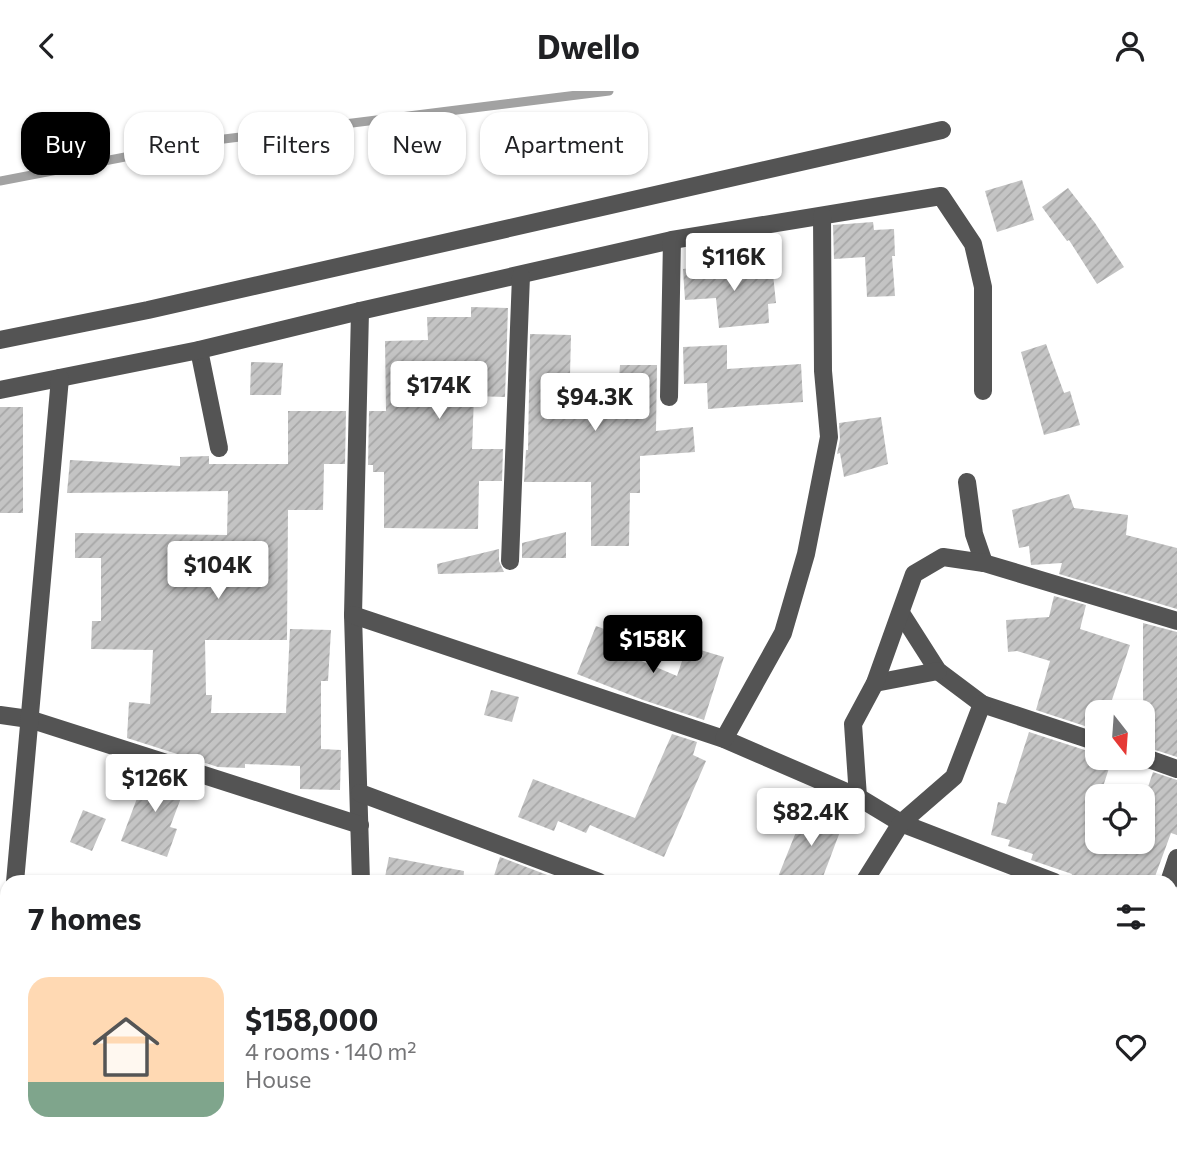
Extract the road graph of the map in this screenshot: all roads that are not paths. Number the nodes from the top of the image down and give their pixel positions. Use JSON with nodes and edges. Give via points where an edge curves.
{"nodes":[{"id":1,"x":942,"y":130,"type":"dead end"},
{"id":2,"x":822,"y":216,"type":"junction"},
{"id":3,"x":672,"y":240,"type":"junction"},
{"id":4,"x":521,"y":276,"type":"junction"},
{"id":5,"x":360,"y":311,"type":"junction"},
{"id":6,"x":0,"y":339,"type":"edge"},
{"id":7,"x":199,"y":351,"type":"junction"},
{"id":8,"x":60,"y":378,"type":"junction"},
{"id":9,"x":0,"y":390,"type":"edge"},
{"id":10,"x":984,"y":391,"type":"dead end"},
{"id":11,"x":668,"y":397,"type":"dead end"},
{"id":12,"x":219,"y":448,"type":"dead end"},
{"id":13,"x":967,"y":482,"type":"dead end"},
{"id":14,"x":510,"y":561,"type":"dead end"},
{"id":15,"x":984,"y":563,"type":"junction"},
{"id":16,"x":901,"y":613,"type":"junction"},
{"id":17,"x":353,"y":615,"type":"junction"},
{"id":18,"x":1177,"y":621,"type":"edge"},
{"id":19,"x":938,"y":671,"type":"junction"},
{"id":20,"x":875,"y":683,"type":"junction"},
{"id":21,"x":982,"y":703,"type":"junction"},
{"id":22,"x":0,"y":715,"type":"edge"},
{"id":23,"x":29,"y":719,"type":"junction"},
{"id":24,"x":1085,"y":738,"type":"edge"},
{"id":25,"x":724,"y":739,"type":"junction"},
{"id":26,"x":1155,"y":761,"type":"edge"},
{"id":27,"x":1177,"y":769,"type":"edge"},
{"id":28,"x":360,"y":793,"type":"junction"},
{"id":29,"x":858,"y":797,"type":"junction"},
{"id":30,"x":901,"y":823,"type":"junction"},
{"id":31,"x":360,"y":825,"type":"junction"},
{"id":32,"x":16,"y":875,"type":"edge"},
{"id":33,"x":361,"y":875,"type":"edge"},
{"id":34,"x":580,"y":875,"type":"edge"},
{"id":35,"x":868,"y":875,"type":"edge"},
{"id":36,"x":1036,"y":875,"type":"edge"}],
"edges":[{"from":1,"to":6,"type":"street","via":[[175,304]]},
{"from":2,"to":3,"type":"street"},
{"from":2,"to":10,"type":"street","via":[[941,196],[973,244],[983,287]]},
{"from":2,"to":25,"type":"street","via":[[823,371],[829,436],[806,554],[783,633]]},
{"from":3,"to":4,"type":"street"},
{"from":3,"to":11,"type":"street"},
{"from":4,"to":5,"type":"street"},
{"from":4,"to":14,"type":"street"},
{"from":5,"to":7,"type":"street"},
{"from":5,"to":17,"type":"street"},
{"from":7,"to":8,"type":"street"},
{"from":7,"to":12,"type":"street"},
{"from":8,"to":9,"type":"street"},
{"from":8,"to":23,"type":"street"},
{"from":13,"to":15,"type":"street","via":[[974,534]]},
{"from":15,"to":16,"type":"street","via":[[943,557],[914,574]]},
{"from":15,"to":18,"type":"street"},
{"from":16,"to":19,"type":"street"},
{"from":16,"to":20,"type":"street"},
{"from":17,"to":25,"type":"street"},
{"from":17,"to":28,"type":"street"},
{"from":19,"to":20,"type":"street"},
{"from":19,"to":21,"type":"street"},
{"from":20,"to":29,"type":"street","via":[[853,725]]},
{"from":21,"to":24,"type":"street"},
{"from":21,"to":30,"type":"street","via":[[954,777]]},
{"from":22,"to":23,"type":"street"},
{"from":23,"to":31,"type":"street"},
{"from":23,"to":32,"type":"street"},
{"from":25,"to":29,"type":"street"},
{"from":26,"to":27,"type":"street"},
{"from":28,"to":31,"type":"street"},
{"from":28,"to":34,"type":"street"},
{"from":29,"to":30,"type":"street"},
{"from":30,"to":35,"type":"street"},
{"from":30,"to":36,"type":"street"},
{"from":31,"to":33,"type":"street"}]}
